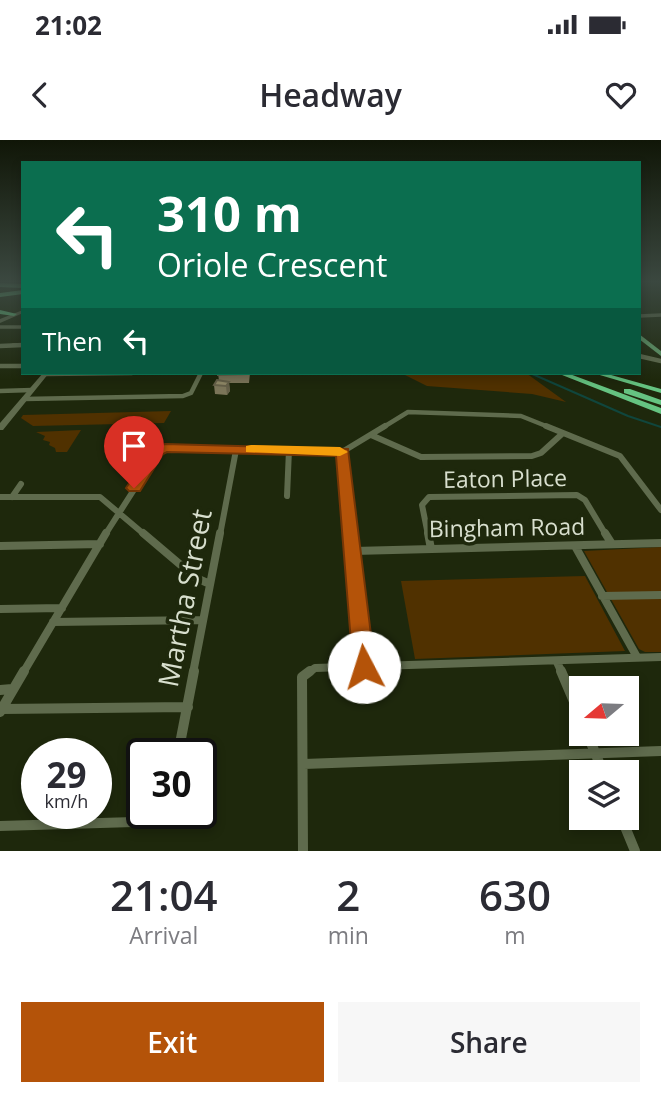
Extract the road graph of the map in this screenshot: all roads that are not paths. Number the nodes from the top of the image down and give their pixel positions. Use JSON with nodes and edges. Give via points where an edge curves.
{"nodes":[{"id":1,"x":661,"y":315,"type":"edge"},
{"id":2,"x":641,"y":316,"type":"edge"},
{"id":3,"x":0,"y":327,"type":"edge"},
{"id":4,"x":21,"y":327,"type":"edge"},
{"id":5,"x":641,"y":336,"type":"edge"},
{"id":6,"x":21,"y":345,"type":"edge"},
{"id":7,"x":0,"y":346,"type":"edge"},
{"id":8,"x":641,"y":356,"type":"edge"},
{"id":9,"x":660,"y":357,"type":"edge"},
{"id":10,"x":0,"y":366,"type":"edge"},
{"id":11,"x":21,"y":366,"type":"edge"},
{"id":12,"x":44,"y":375,"type":"edge"},
{"id":13,"x":200,"y":375,"type":"edge"},
{"id":14,"x":604,"y":375,"type":"edge"},
{"id":15,"x":580,"y":377,"type":"edge"},
{"id":16,"x":32,"y":390,"type":"junction"},
{"id":17,"x":0,"y":391,"type":"edge"},
{"id":18,"x":661,"y":391,"type":"edge"},
{"id":19,"x":24,"y":399,"type":"junction"},
{"id":20,"x":661,"y":403,"type":"edge"},
{"id":21,"x":661,"y":411,"type":"edge"},
{"id":22,"x":4,"y":419,"type":"edge"},
{"id":23,"x":661,"y":419,"type":"edge"},
{"id":24,"x":0,"y":428,"type":"edge"},
{"id":25,"x":563,"y":433,"type":"junction"},
{"id":26,"x":371,"y":435,"type":"junction"},
{"id":27,"x":236,"y":450,"type":"junction"},
{"id":28,"x":289,"y":450,"type":"junction"},
{"id":29,"x":342,"y":452,"type":"junction"},
{"id":30,"x":21,"y":484,"type":"dead end"},
{"id":31,"x":287,"y":496,"type":"dead end"},
{"id":32,"x":0,"y":497,"type":"edge"},
{"id":33,"x":12,"y":497,"type":"junction"},
{"id":34,"x":661,"y":510,"type":"edge"},
{"id":35,"x":118,"y":513,"type":"junction"},
{"id":36,"x":661,"y":543,"type":"edge"},
{"id":37,"x":100,"y":544,"type":"junction"},
{"id":38,"x":612,"y":544,"type":"junction"},
{"id":39,"x":0,"y":546,"type":"edge"},
{"id":40,"x":575,"y":546,"type":"junction"},
{"id":41,"x":431,"y":549,"type":"junction"},
{"id":42,"x":354,"y":551,"type":"junction"},
{"id":43,"x":210,"y":584,"type":"junction"},
{"id":44,"x":661,"y":595,"type":"edge"},
{"id":45,"x":602,"y":596,"type":"junction"},
{"id":46,"x":62,"y":608,"type":"junction"},
{"id":47,"x":0,"y":609,"type":"edge"},
{"id":48,"x":203,"y":620,"type":"junction"},
{"id":49,"x":53,"y":622,"type":"junction"},
{"id":50,"x":637,"y":657,"type":"junction"},
{"id":51,"x":661,"y":657,"type":"edge"},
{"id":52,"x":557,"y":662,"type":"junction"},
{"id":53,"x":364,"y":667,"type":"junction"},
{"id":54,"x":0,"y":690,"type":"edge"},
{"id":55,"x":12,"y":690,"type":"junction"},
{"id":56,"x":569,"y":690,"type":"edge"},
{"id":57,"x":188,"y":706,"type":"junction"},
{"id":58,"x":1,"y":710,"type":"edge"},
{"id":59,"x":181,"y":738,"type":"edge"},
{"id":60,"x":593,"y":746,"type":"edge"},
{"id":61,"x":661,"y":751,"type":"edge"},
{"id":62,"x":596,"y":753,"type":"junction"},
{"id":63,"x":599,"y":760,"type":"edge"},
{"id":64,"x":304,"y":764,"type":"junction"},
{"id":65,"x":126,"y":822,"type":"edge"},
{"id":66,"x":0,"y":827,"type":"edge"},
{"id":67,"x":626,"y":830,"type":"edge"},
{"id":68,"x":303,"y":851,"type":"edge"},
{"id":69,"x":635,"y":851,"type":"edge"}],
"edges":[{"from":1,"to":2,"type":"street"},
{"from":3,"to":4,"type":"street"},
{"from":5,"to":9,"type":"main road"},
{"from":6,"to":7,"type":"street"},
{"from":8,"to":9,"type":"street"},
{"from":10,"to":11,"type":"street"},
{"from":12,"to":16,"type":"street"},
{"from":13,"to":19,"type":"street","via":[[187,396]]},
{"from":14,"to":18,"type":"highway"},
{"from":15,"to":20,"type":"highway"},
{"from":15,"to":21,"type":"highway"},
{"from":15,"to":23,"type":"highway"},
{"from":16,"to":17,"type":"street"},
{"from":16,"to":19,"type":"street"},
{"from":19,"to":22,"type":"street"},
{"from":22,"to":24,"type":"street"},
{"from":25,"to":26,"type":"street","via":[[521,416],[412,412]]},
{"from":25,"to":26,"type":"street","via":[[537,455],[421,457]]},
{"from":25,"to":34,"type":"street","via":[[617,454]]},
{"from":26,"to":29,"type":"street"},
{"from":27,"to":28,"type":"street"},
{"from":27,"to":35,"type":"street","via":[[160,449]]},
{"from":27,"to":43,"type":"street","name":"Martha Street"},
{"from":28,"to":29,"type":"street"},
{"from":28,"to":31,"type":"street"},
{"from":29,"to":42,"type":"street"},
{"from":30,"to":33,"type":"street"},
{"from":32,"to":33,"type":"street"},
{"from":33,"to":35,"type":"street","via":[[96,496]]},
{"from":35,"to":37,"type":"street"},
{"from":35,"to":43,"type":"street","via":[[201,582]]},
{"from":36,"to":38,"type":"street","name":"Bingham Road"},
{"from":37,"to":39,"type":"street"},
{"from":37,"to":46,"type":"street"},
{"from":38,"to":40,"type":"street","name":"Bingham Road"},
{"from":38,"to":41,"type":"street","name":"Eaton Place","via":[[585,499],[577,495],[429,497],[422,505]]},
{"from":40,"to":41,"type":"street","name":"Bingham Road"},
{"from":40,"to":45,"type":"street"},
{"from":41,"to":42,"type":"street","name":"Bingham Road"},
{"from":42,"to":53,"type":"street"},
{"from":43,"to":48,"type":"street","name":"Martha Street"},
{"from":44,"to":45,"type":"street"},
{"from":45,"to":50,"type":"street"},
{"from":46,"to":47,"type":"street"},
{"from":46,"to":49,"type":"street"},
{"from":48,"to":49,"type":"street"},
{"from":48,"to":57,"type":"street","name":"Martha Street"},
{"from":49,"to":55,"type":"street"},
{"from":50,"to":51,"type":"street"},
{"from":50,"to":52,"type":"street"},
{"from":52,"to":53,"type":"street"},
{"from":52,"to":56,"type":"street"},
{"from":53,"to":64,"type":"street","via":[[315,668],[302,677]]},
{"from":54,"to":55,"type":"street"},
{"from":55,"to":58,"type":"street"},
{"from":57,"to":58,"type":"street"},
{"from":57,"to":59,"type":"street","name":"Martha Street"},
{"from":60,"to":62,"type":"street"},
{"from":61,"to":62,"type":"street"},
{"from":62,"to":63,"type":"street"},
{"from":62,"to":64,"type":"street"},
{"from":64,"to":68,"type":"street"},
{"from":65,"to":66,"type":"street"},
{"from":67,"to":69,"type":"street"}]}
